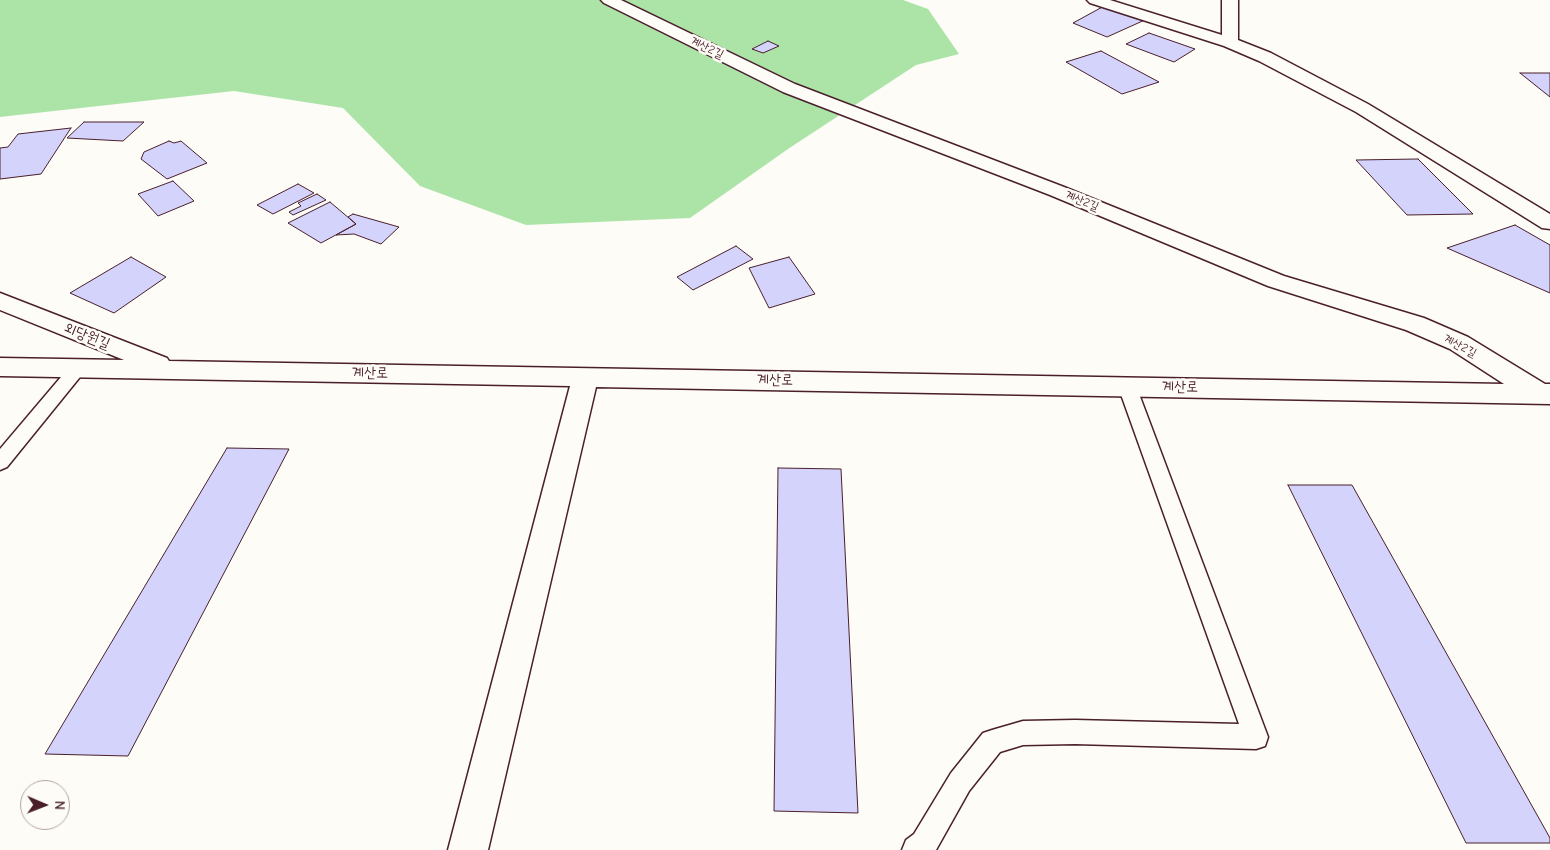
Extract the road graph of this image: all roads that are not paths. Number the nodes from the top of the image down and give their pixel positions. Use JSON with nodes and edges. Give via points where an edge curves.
{"nodes":[{"id":1,"x":609,"y":0,"type":"edge"},
{"id":2,"x":1095,"y":0,"type":"edge"},
{"id":3,"x":1230,"y":0,"type":"edge"},
{"id":4,"x":1230,"y":43,"type":"junction"},
{"id":5,"x":1550,"y":223,"type":"edge"},
{"id":6,"x":0,"y":301,"type":"edge"},
{"id":7,"x":0,"y":367,"type":"edge"},
{"id":8,"x":78,"y":368,"type":"junction"},
{"id":9,"x":173,"y":370,"type":"junction"},
{"id":10,"x":585,"y":377,"type":"junction"},
{"id":11,"x":1127,"y":386,"type":"junction"},
{"id":12,"x":1547,"y":398,"type":"edge"},
{"id":13,"x":0,"y":462,"type":"edge"},
{"id":14,"x":468,"y":850,"type":"edge"},
{"id":15,"x":916,"y":850,"type":"edge"}],
"edges":[{"from":1,"to":12,"type":"street","name":"계산2길","via":[[789,88],[1058,191],[1276,281],[1415,324],[1459,343]]},
{"from":2,"to":4,"type":"street"},
{"from":3,"to":4,"type":"street"},
{"from":4,"to":5,"type":"street","via":[[1265,57],[1340,96]]},
{"from":6,"to":9,"type":"street","name":"외당원길"},
{"from":7,"to":8,"type":"street","name":"계산로"},
{"from":8,"to":9,"type":"street","name":"계산로"},
{"from":8,"to":13,"type":"lane"},
{"from":9,"to":10,"type":"street","name":"계산로"},
{"from":10,"to":11,"type":"street","name":"계산로"},
{"from":10,"to":14,"type":"street"},
{"from":11,"to":12,"type":"street","name":"계산로"},
{"from":11,"to":15,"type":"lane","via":[[1256,737],[1075,732],[1023,733],[992,742],[960,782],[924,844]]}]}
